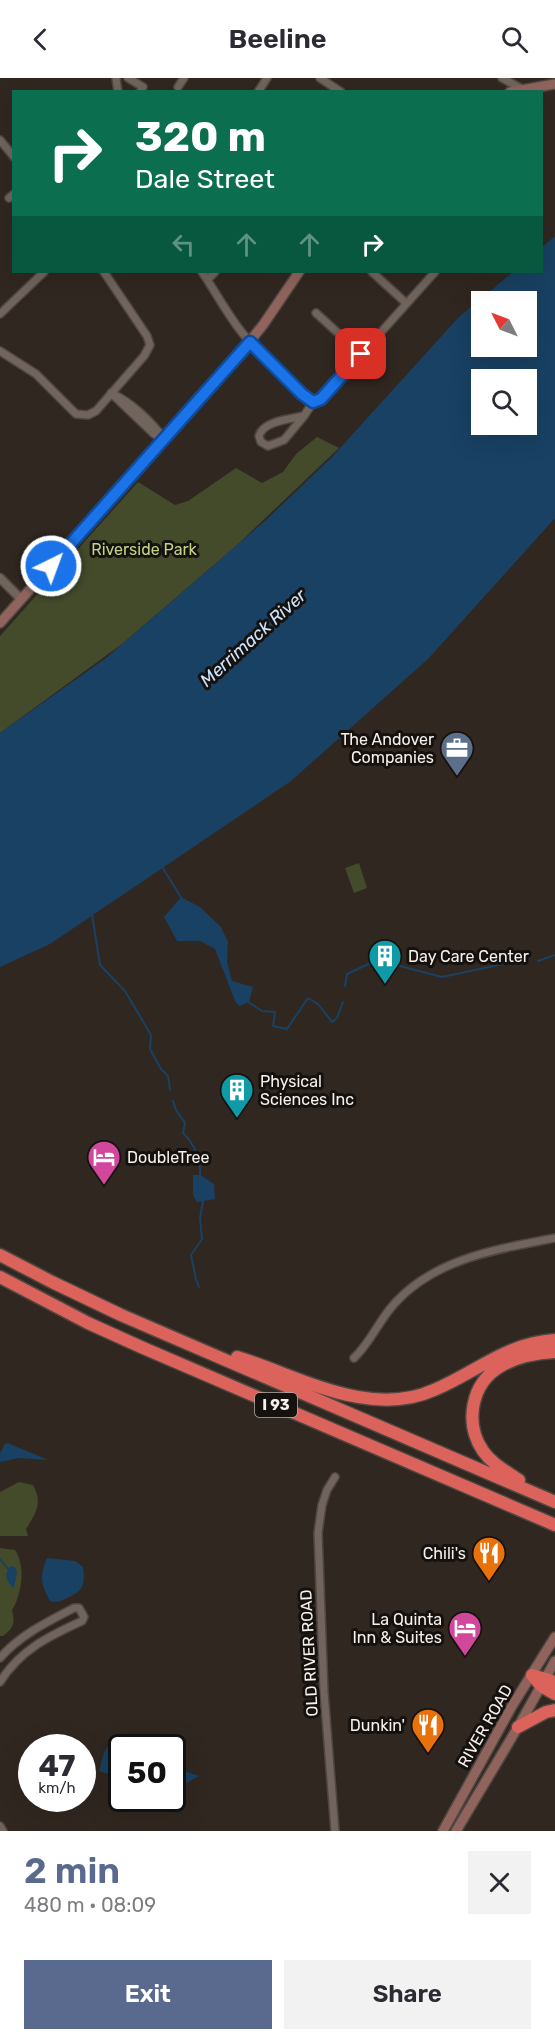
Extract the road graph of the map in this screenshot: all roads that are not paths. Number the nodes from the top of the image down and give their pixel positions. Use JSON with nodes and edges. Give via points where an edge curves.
{"nodes":[{"id":1,"x":128,"y":78,"type":"edge"},
{"id":2,"x":184,"y":78,"type":"edge"},
{"id":3,"x":320,"y":78,"type":"edge"},
{"id":4,"x":502,"y":78,"type":"edge"},
{"id":5,"x":553,"y":82,"type":"edge"},
{"id":6,"x":178,"y":87,"type":"dead end"},
{"id":7,"x":142,"y":89,"type":"edge"},
{"id":8,"x":522,"y":89,"type":"junction"},
{"id":9,"x":338,"y":90,"type":"edge"},
{"id":10,"x":518,"y":90,"type":"edge"},
{"id":11,"x":0,"y":140,"type":"edge"},
{"id":12,"x":12,"y":155,"type":"edge"},
{"id":13,"x":43,"y":273,"type":"edge"},
{"id":14,"x":105,"y":273,"type":"edge"},
{"id":15,"x":203,"y":273,"type":"edge"},
{"id":16,"x":214,"y":273,"type":"edge"},
{"id":17,"x":298,"y":273,"type":"edge"},
{"id":18,"x":373,"y":273,"type":"edge"},
{"id":19,"x":434,"y":273,"type":"edge"},
{"id":20,"x":208,"y":279,"type":"junction"},
{"id":21,"x":406,"y":303,"type":"junction"},
{"id":22,"x":316,"y":313,"type":"dead end"},
{"id":23,"x":0,"y":314,"type":"edge"},
{"id":24,"x":250,"y":342,"type":"junction"},
{"id":25,"x":0,"y":351,"type":"edge"},
{"id":26,"x":361,"y":354,"type":"junction"},
{"id":27,"x":111,"y":393,"type":"junction"},
{"id":28,"x":313,"y":402,"type":"junction"},
{"id":29,"x":304,"y":416,"type":"junction"},
{"id":30,"x":164,"y":439,"type":"junction"},
{"id":31,"x":0,"y":578,"type":"edge"},
{"id":32,"x":21,"y":599,"type":"junction"},
{"id":33,"x":0,"y":623,"type":"edge"},
{"id":34,"x":555,"y":1238,"type":"edge"},
{"id":35,"x":0,"y":1255,"type":"edge"},
{"id":36,"x":0,"y":1276,"type":"edge"},
{"id":37,"x":180,"y":1340,"type":"junction"},
{"id":38,"x":555,"y":1340,"type":"edge"},
{"id":39,"x":555,"y":1352,"type":"edge"},
{"id":40,"x":354,"y":1359,"type":"dead end"},
{"id":41,"x":335,"y":1477,"type":"dead end"},
{"id":42,"x":553,"y":1501,"type":"edge"},
{"id":43,"x":555,"y":1525,"type":"edge"},
{"id":44,"x":555,"y":1636,"type":"edge"},
{"id":45,"x":0,"y":1658,"type":"edge"},
{"id":46,"x":555,"y":1661,"type":"edge"},
{"id":47,"x":532,"y":1675,"type":"junction"},
{"id":48,"x":0,"y":1682,"type":"edge"},
{"id":49,"x":547,"y":1682,"type":"edge"},
{"id":50,"x":555,"y":1694,"type":"edge"},
{"id":51,"x":555,"y":1710,"type":"edge"},
{"id":52,"x":518,"y":1727,"type":"junction"},
{"id":53,"x":0,"y":1826,"type":"edge"},
{"id":54,"x":3,"y":1831,"type":"edge"},
{"id":55,"x":335,"y":1831,"type":"edge"},
{"id":56,"x":443,"y":1831,"type":"edge"},
{"id":57,"x":456,"y":1831,"type":"edge"}],
"edges":[{"from":1,"to":7,"type":"street"},
{"from":2,"to":6,"type":"street"},
{"from":3,"to":9,"type":"street"},
{"from":4,"to":8,"type":"street"},
{"from":5,"to":8,"type":"main road"},
{"from":8,"to":10,"type":"main road"},
{"from":11,"to":12,"type":"street"},
{"from":13,"to":23,"type":"street"},
{"from":14,"to":27,"type":"street","via":[[150,342],[144,356]]},
{"from":15,"to":20,"type":"street"},
{"from":16,"to":20,"type":"street"},
{"from":17,"to":24,"type":"main road"},
{"from":18,"to":21,"type":"street"},
{"from":19,"to":21,"type":"street"},
{"from":20,"to":24,"type":"street"},
{"from":21,"to":26,"type":"street"},
{"from":22,"to":26,"type":"street"},
{"from":24,"to":28,"type":"street"},
{"from":24,"to":30,"type":"main road"},
{"from":25,"to":27,"type":"street","via":[[31,370],[79,415],[92,413]]},
{"from":26,"to":28,"type":"street","via":[[321,399]]},
{"from":27,"to":30,"type":"street"},
{"from":28,"to":29,"type":"street"},
{"from":29,"to":29,"type":"street","via":[[280,443],[268,446],[261,442],[259,434],[264,428]]},
{"from":30,"to":32,"type":"main road"},
{"from":31,"to":32,"type":"street"},
{"from":32,"to":33,"type":"main road"},
{"from":34,"to":40,"type":"street","via":[[461,1260],[423,1279],[395,1302]]},
{"from":35,"to":37,"type":"highway","number":"I 93","via":[[88,1300]]},
{"from":36,"to":43,"type":"highway","number":"I 93","via":[[141,1347]]},
{"from":37,"to":38,"type":"highway","via":[[338,1391],[388,1401],[434,1390],[501,1353],[538,1341]]},
{"from":37,"to":42,"type":"highway","number":"I 93"},
{"from":39,"to":42,"type":"highway","via":[[528,1355],[501,1366],[484,1382],[472,1407],[474,1430],[484,1452],[503,1470]]},
{"from":41,"to":55,"type":"street","name":"OLD RIVER ROAD","via":[[322,1505],[318,1533],[324,1692]]},
{"from":44,"to":47,"type":"main road","name":"RIVER ROAD"},
{"from":45,"to":48,"type":"street","via":[[39,1626],[74,1608],[82,1611],[82,1621],[31,1647]]},
{"from":46,"to":49,"type":"main road","name":"RIVER ROAD"},
{"from":47,"to":49,"type":"highway"},
{"from":47,"to":56,"type":"main road","name":"RIVER ROAD"},
{"from":49,"to":50,"type":"highway"},
{"from":49,"to":52,"type":"main road","name":"RIVER ROAD"},
{"from":51,"to":52,"type":"highway"},
{"from":52,"to":57,"type":"main road","name":"RIVER ROAD"},
{"from":53,"to":54,"type":"street"}]}
